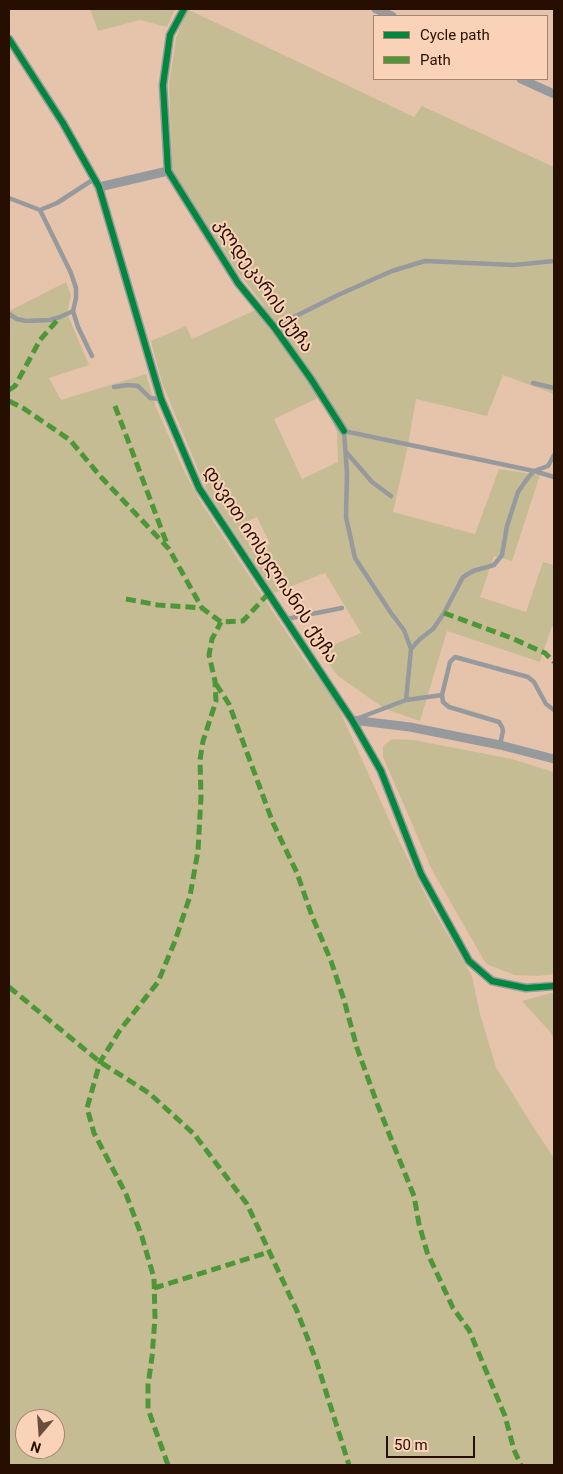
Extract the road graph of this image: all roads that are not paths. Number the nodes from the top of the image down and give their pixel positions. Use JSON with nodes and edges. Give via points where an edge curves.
{"nodes":[{"id":1,"x":184,"y":9,"type":"edge"},
{"id":2,"x":376,"y":9,"type":"edge"},
{"id":3,"x":390,"y":15,"type":"edge"},
{"id":4,"x":9,"y":39,"type":"edge"},
{"id":5,"x":523,"y":80,"type":"edge"},
{"id":6,"x":554,"y":94,"type":"edge"},
{"id":7,"x":168,"y":171,"type":"junction"},
{"id":8,"x":97,"y":183,"type":"junction"},
{"id":9,"x":9,"y":198,"type":"edge"},
{"id":10,"x":40,"y":210,"type":"junction"},
{"id":11,"x":554,"y":261,"type":"edge"},
{"id":12,"x":73,"y":310,"type":"junction"},
{"id":13,"x":9,"y":314,"type":"edge"},
{"id":14,"x":274,"y":327,"type":"junction"},
{"id":15,"x":92,"y":356,"type":"dead end"},
{"id":16,"x":533,"y":384,"type":"dead end"},
{"id":17,"x":114,"y":387,"type":"dead end"},
{"id":18,"x":554,"y":388,"type":"edge"},
{"id":19,"x":161,"y":399,"type":"junction"},
{"id":20,"x":344,"y":431,"type":"junction"},
{"id":21,"x":346,"y":452,"type":"junction"},
{"id":22,"x":554,"y":455,"type":"edge"},
{"id":23,"x":534,"y":471,"type":"junction"},
{"id":24,"x":554,"y":477,"type":"edge"},
{"id":25,"x":391,"y":496,"type":"dead end"},
{"id":26,"x":342,"y":608,"type":"dead end"},
{"id":27,"x":285,"y":619,"type":"junction"},
{"id":28,"x":411,"y":649,"type":"junction"},
{"id":29,"x":442,"y":695,"type":"junction"},
{"id":30,"x":406,"y":700,"type":"junction"},
{"id":31,"x":554,"y":710,"type":"edge"},
{"id":32,"x":352,"y":720,"type":"junction"},
{"id":33,"x":500,"y":745,"type":"junction"},
{"id":34,"x":554,"y":758,"type":"edge"},
{"id":35,"x":554,"y":986,"type":"edge"}],
"edges":[{"from":1,"to":7,"type":"street","name":"კლდეკარის ქუჩა","via":[[170,36],[163,85]]},
{"from":2,"to":3,"type":"street"},
{"from":4,"to":8,"type":"street","name":"დავით იოსელიანის ქუჩა"},
{"from":5,"to":6,"type":"street"},
{"from":7,"to":8,"type":"street"},
{"from":7,"to":14,"type":"street","name":"კლდეკარის ქუჩა","via":[[238,283]]},
{"from":8,"to":10,"type":"lane"},
{"from":8,"to":19,"type":"street","name":"დავით იოსელიანის ქუჩა"},
{"from":9,"to":10,"type":"lane"},
{"from":10,"to":12,"type":"lane","via":[[76,288]]},
{"from":11,"to":14,"type":"lane","via":[[514,264],[425,261],[392,271]]},
{"from":12,"to":13,"type":"lane","via":[[50,320],[26,321]]},
{"from":12,"to":15,"type":"lane"},
{"from":14,"to":20,"type":"street","name":"კლდეკარის ქუჩა"},
{"from":16,"to":18,"type":"lane"},
{"from":17,"to":19,"type":"lane","via":[[138,386],[150,398]]},
{"from":19,"to":27,"type":"street","name":"დავით იოსელიანის ქუჩა","via":[[199,488]]},
{"from":20,"to":21,"type":"lane"},
{"from":20,"to":23,"type":"lane"},
{"from":21,"to":25,"type":"lane","via":[[372,482]]},
{"from":21,"to":28,"type":"lane","via":[[346,518],[355,558],[404,630]]},
{"from":22,"to":23,"type":"lane","via":[[548,466]]},
{"from":23,"to":24,"type":"lane"},
{"from":23,"to":28,"type":"lane","via":[[518,492],[506,526],[502,555],[494,565],[463,577],[433,629]]},
{"from":26,"to":27,"type":"lane"},
{"from":27,"to":32,"type":"street","name":"დავით იოსელიანის ქუჩა"},
{"from":28,"to":30,"type":"lane"},
{"from":29,"to":30,"type":"lane"},
{"from":29,"to":31,"type":"lane","via":[[450,662],[455,657],[528,676],[546,704]]},
{"from":29,"to":33,"type":"lane","via":[[443,702],[449,707],[499,722],[503,731]]},
{"from":30,"to":32,"type":"lane"},
{"from":32,"to":33,"type":"street","via":[[410,727]]},
{"from":32,"to":35,"type":"street","name":"დავით იოსელიანის ქუჩა","via":[[381,771],[421,874],[469,961],[492,981],[526,988]]},
{"from":33,"to":34,"type":"street"}]}
